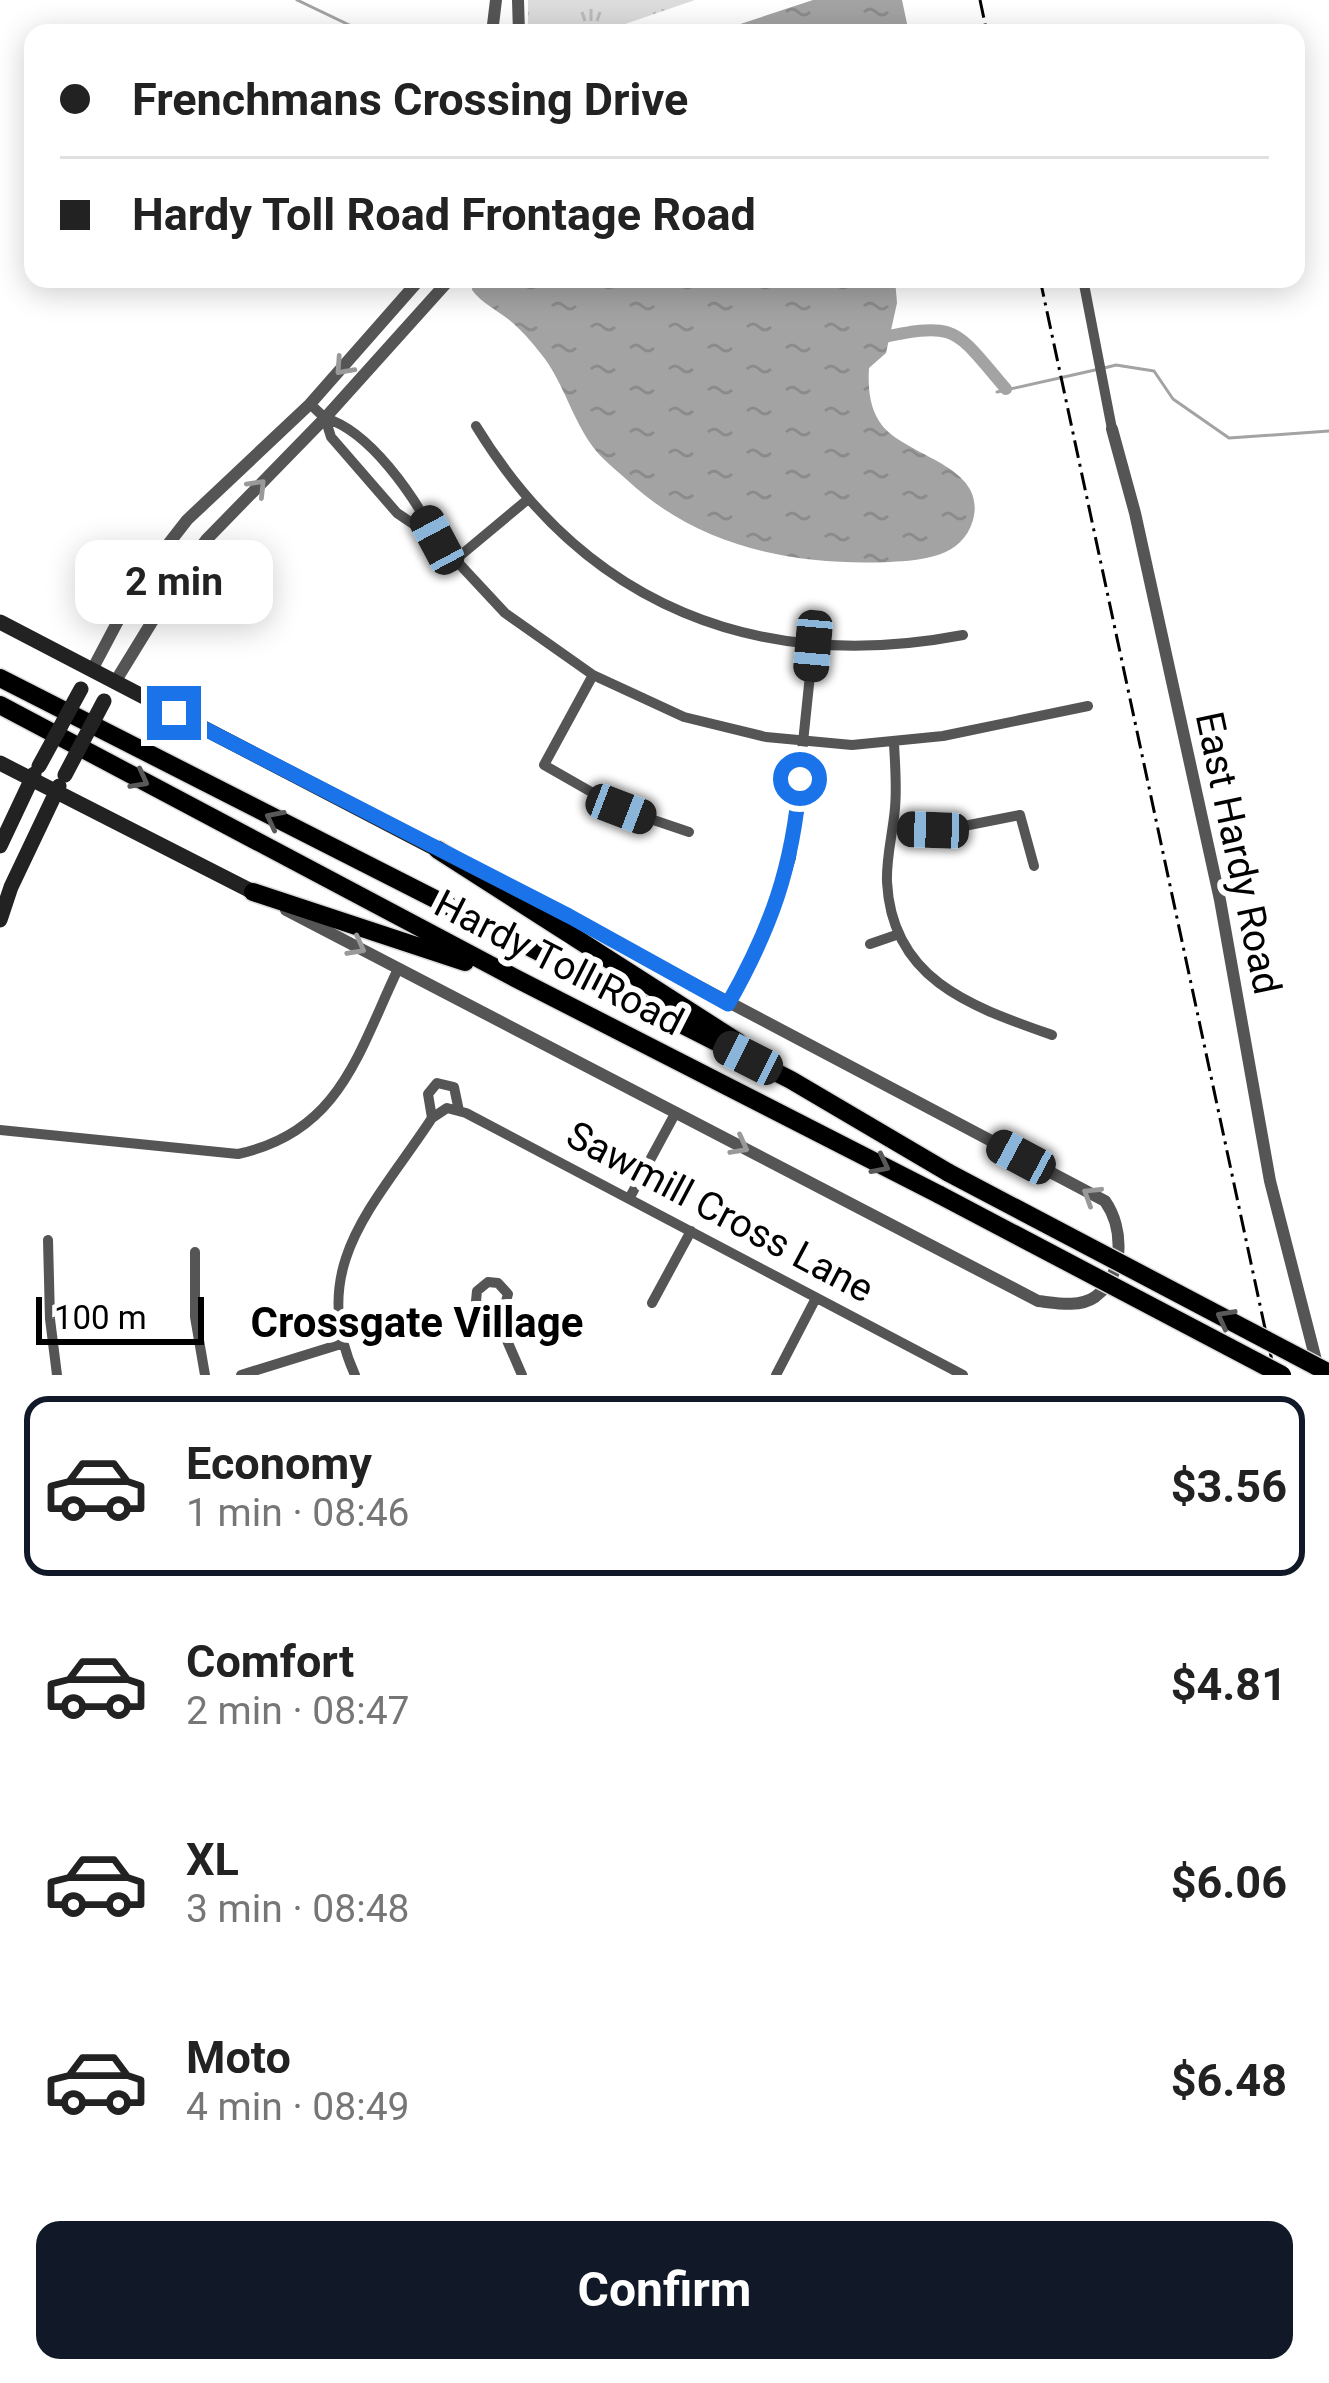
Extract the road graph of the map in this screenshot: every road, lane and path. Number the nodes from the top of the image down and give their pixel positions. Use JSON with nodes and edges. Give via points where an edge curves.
{"nodes":[{"id":1,"x":412,"y":288,"type":"edge"},
{"id":2,"x":442,"y":288,"type":"edge"},
{"id":3,"x":1085,"y":288,"type":"edge"},
{"id":4,"x":310,"y":404,"type":"junction"},
{"id":5,"x":325,"y":418,"type":"junction"},
{"id":6,"x":476,"y":426,"type":"dead end"},
{"id":7,"x":1112,"y":429,"type":"joint"},
{"id":8,"x":527,"y":500,"type":"junction"},
{"id":9,"x":187,"y":520,"type":"junction"},
{"id":10,"x":206,"y":540,"type":"junction"},
{"id":11,"x":437,"y":540,"type":"junction"},
{"id":12,"x":455,"y":560,"type":"junction"},
{"id":13,"x":0,"y":622,"type":"edge"},
{"id":14,"x":963,"y":635,"type":"dead end"},
{"id":15,"x":813,"y":646,"type":"junction"},
{"id":16,"x":92,"y":670,"type":"junction"},
{"id":17,"x":593,"y":675,"type":"junction"},
{"id":18,"x":0,"y":678,"type":"edge"},
{"id":19,"x":115,"y":682,"type":"junction"},
{"id":20,"x":0,"y":705,"type":"edge"},
{"id":21,"x":1088,"y":706,"type":"dead end"},
{"id":22,"x":803,"y":742,"type":"junction"},
{"id":23,"x":894,"y":743,"type":"junction"},
{"id":24,"x":0,"y":763,"type":"edge"},
{"id":25,"x":35,"y":772,"type":"junction"},
{"id":26,"x":56,"y":792,"type":"junction"},
{"id":27,"x":893,"y":827,"type":"junction"},
{"id":28,"x":688,"y":832,"type":"dead end"},
{"id":29,"x":0,"y":846,"type":"edge"},
{"id":30,"x":438,"y":850,"type":"junction"},
{"id":31,"x":1034,"y":866,"type":"dead end"},
{"id":32,"x":253,"y":892,"type":"junction"},
{"id":33,"x":0,"y":920,"type":"edge"},
{"id":34,"x":898,"y":934,"type":"junction"},
{"id":35,"x":870,"y":944,"type":"dead end"},
{"id":36,"x":398,"y":969,"type":"junction"},
{"id":37,"x":514,"y":978,"type":"junction"},
{"id":38,"x":728,"y":1004,"type":"junction"},
{"id":39,"x":1052,"y":1036,"type":"dead end"},
{"id":40,"x":791,"y":1080,"type":"junction"},
{"id":41,"x":453,"y":1109,"type":"junction"},
{"id":42,"x":676,"y":1112,"type":"junction"},
{"id":43,"x":432,"y":1118,"type":"junction"},
{"id":44,"x":0,"y":1130,"type":"edge"},
{"id":45,"x":630,"y":1197,"type":"junction"},
{"id":46,"x":691,"y":1231,"type":"junction"},
{"id":47,"x":48,"y":1240,"type":"dead end"},
{"id":48,"x":195,"y":1252,"type":"dead end"},
{"id":49,"x":816,"y":1298,"type":"junction"},
{"id":50,"x":652,"y":1304,"type":"dead end"},
{"id":51,"x":495,"y":1313,"type":"dead end"},
{"id":52,"x":341,"y":1344,"type":"junction"},
{"id":53,"x":1329,"y":1373,"type":"edge"},
{"id":54,"x":57,"y":1375,"type":"edge"},
{"id":55,"x":205,"y":1375,"type":"edge"},
{"id":56,"x":241,"y":1375,"type":"edge"},
{"id":57,"x":355,"y":1375,"type":"edge"},
{"id":58,"x":522,"y":1375,"type":"edge"},
{"id":59,"x":776,"y":1375,"type":"edge"},
{"id":60,"x":963,"y":1375,"type":"edge"},
{"id":61,"x":1282,"y":1375,"type":"edge"},
{"id":62,"x":1320,"y":1375,"type":"edge"}],
"edges":[{"from":1,"to":4,"type":"street","one_way":true},
{"from":2,"to":5,"type":"street"},
{"from":3,"to":7,"type":"street","name":"East Hardy Road"},
{"from":4,"to":5,"type":"street"},
{"from":4,"to":9,"type":"street"},
{"from":10,"to":5,"type":"street","one_way":true},
{"from":5,"to":11,"type":"street","via":[[331,437],[397,513]]},
{"from":5,"to":11,"type":"street","via":[[349,425],[416,501]]},
{"from":6,"to":8,"type":"street"},
{"from":7,"to":62,"type":"street","name":"East Hardy Road","via":[[1220,900],[1270,1181]]},
{"from":8,"to":12,"type":"street"},
{"from":8,"to":15,"type":"street","via":[[580,550],[663,603],[745,633]]},
{"from":9,"to":10,"type":"street"},
{"from":9,"to":16,"type":"street","via":[[138,583]]},
{"from":10,"to":19,"type":"street"},
{"from":11,"to":12,"type":"street"},
{"from":12,"to":17,"type":"street","via":[[505,613]]},
{"from":13,"to":16,"type":"main road"},
{"from":14,"to":15,"type":"street","via":[[888,647]]},
{"from":15,"to":22,"type":"street"},
{"from":16,"to":19,"type":"main road"},
{"from":16,"to":25,"type":"main road","bridge":true},
{"from":17,"to":22,"type":"street","via":[[684,717]]},
{"from":17,"to":28,"type":"street","via":[[544,765],[621,809]]},
{"from":40,"to":18,"type":"highway","name":"Hardy Toll Road","one_way":true},
{"from":19,"to":26,"type":"main road","bridge":true},
{"from":19,"to":30,"type":"main road"},
{"from":20,"to":37,"type":"highway","name":"Hardy Toll Road","one_way":true},
{"from":21,"to":23,"type":"street"},
{"from":22,"to":23,"type":"street"},
{"from":22,"to":38,"type":"street","via":[[781,895]]},
{"from":23,"to":27,"type":"street"},
{"from":24,"to":25,"type":"main road"},
{"from":25,"to":26,"type":"main road"},
{"from":25,"to":29,"type":"main road"},
{"from":26,"to":32,"type":"main road"},
{"from":26,"to":33,"type":"main road"},
{"from":27,"to":31,"type":"street","via":[[959,827],[1021,815]]},
{"from":27,"to":34,"type":"street","via":[[887,883]]},
{"from":30,"to":38,"type":"street"},
{"from":30,"to":40,"type":"highway"},
{"from":32,"to":36,"type":"street","one_way":true},
{"from":32,"to":37,"type":"highway"},
{"from":34,"to":35,"type":"street"},
{"from":34,"to":39,"type":"street","via":[[946,991]]},
{"from":36,"to":42,"type":"street"},
{"from":36,"to":44,"type":"street","via":[[346,1079],[273,1146],[238,1154]]},
{"from":37,"to":61,"type":"highway","name":"Hardy Toll Road","one_way":true,"bridge":true},
{"from":42,"to":38,"type":"street","one_way":true,"via":[[1038,1301],[1070,1305],[1094,1297],[1115,1270],[1120,1237],[1105,1201]]},
{"from":53,"to":40,"type":"highway","name":"Hardy Toll Road","one_way":true,"bridge":true},
{"from":41,"to":43,"type":"street"},
{"from":41,"to":43,"type":"street","name":"Sawmill Cross Lane","via":[[454,1087],[437,1082],[428,1094]]},
{"from":41,"to":45,"type":"street","name":"Sawmill Cross Lane"},
{"from":42,"to":45,"type":"street"},
{"from":43,"to":52,"type":"street","via":[[340,1266]]},
{"from":45,"to":46,"type":"street","name":"Sawmill Cross Lane"},
{"from":46,"to":49,"type":"street","name":"Sawmill Cross Lane"},
{"from":46,"to":50,"type":"street"},
{"from":47,"to":54,"type":"street"},
{"from":48,"to":55,"type":"street"},
{"from":49,"to":59,"type":"street"},
{"from":49,"to":60,"type":"street","name":"Sawmill Cross Lane"},
{"from":51,"to":58,"type":"street"},
{"from":52,"to":56,"type":"street"},
{"from":52,"to":57,"type":"street"}]}
